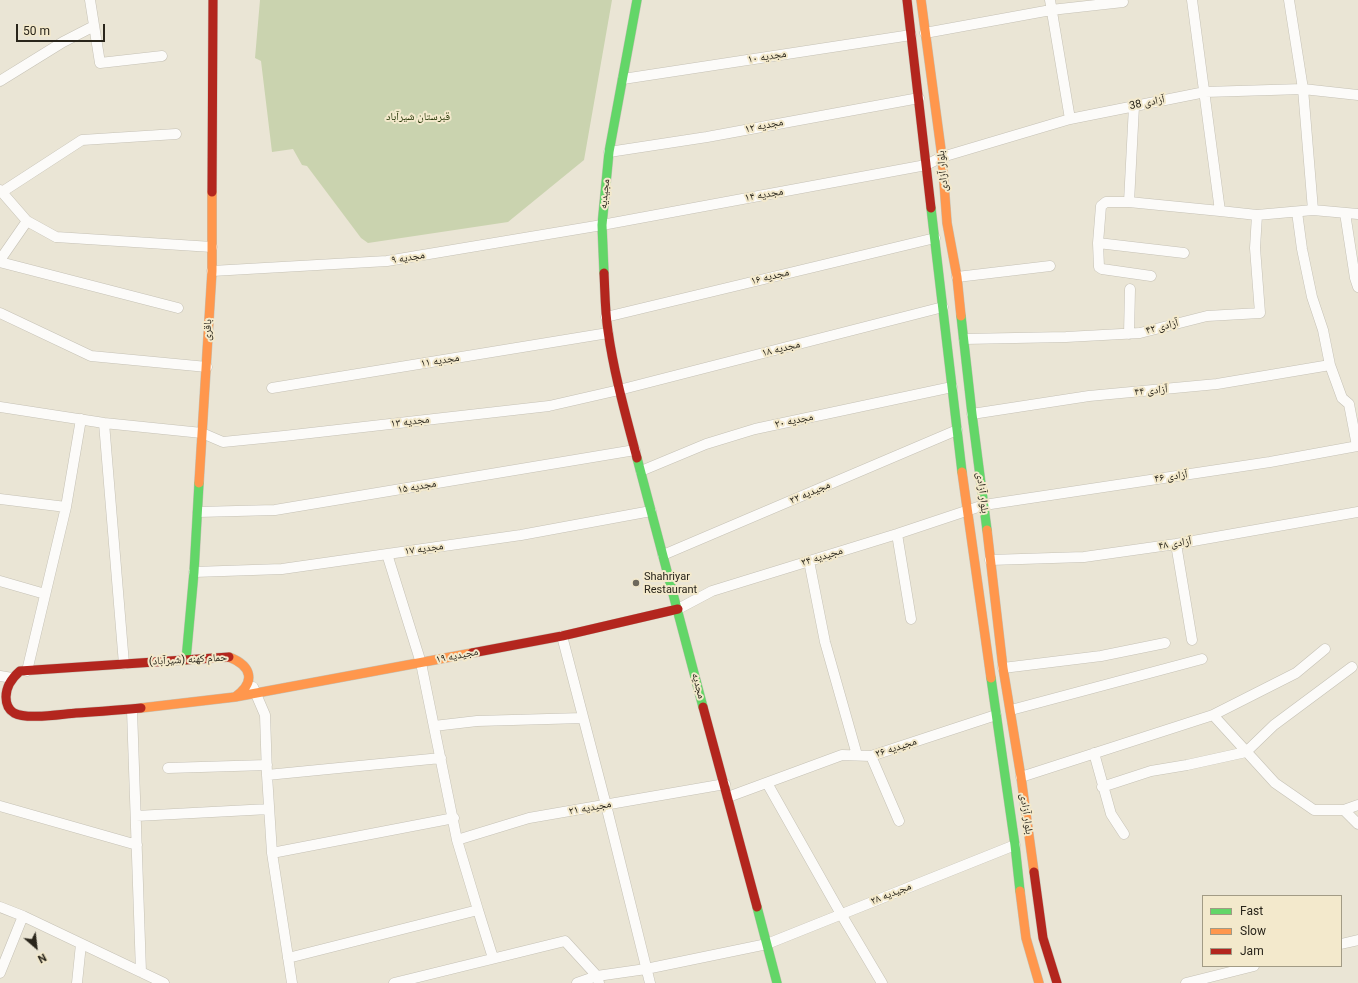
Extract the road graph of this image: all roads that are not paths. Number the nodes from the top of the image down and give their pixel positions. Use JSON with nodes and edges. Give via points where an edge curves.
{"nodes":[{"id":1,"x":90,"y":0,"type":"edge"},
{"id":2,"x":213,"y":0,"type":"edge"},
{"id":3,"x":637,"y":0,"type":"edge"},
{"id":4,"x":907,"y":0,"type":"edge"},
{"id":5,"x":921,"y":0,"type":"edge"},
{"id":6,"x":1192,"y":0,"type":"edge"},
{"id":7,"x":1290,"y":0,"type":"edge"},
{"id":8,"x":1123,"y":2,"type":"dead end"},
{"id":9,"x":1051,"y":5,"type":"edge"},
{"id":10,"x":94,"y":26,"type":"junction"},
{"id":11,"x":925,"y":33,"type":"junction"},
{"id":12,"x":911,"y":35,"type":"junction"},
{"id":13,"x":162,"y":56,"type":"dead end"},
{"id":14,"x":622,"y":79,"type":"junction"},
{"id":15,"x":0,"y":80,"type":"edge"},
{"id":16,"x":1303,"y":88,"type":"junction"},
{"id":17,"x":1205,"y":92,"type":"junction"},
{"id":18,"x":1358,"y":95,"type":"edge"},
{"id":19,"x":919,"y":98,"type":"junction"},
{"id":20,"x":1134,"y":106,"type":"junction"},
{"id":21,"x":1070,"y":119,"type":"junction"},
{"id":22,"x":176,"y":134,"type":"dead end"},
{"id":23,"x":609,"y":152,"type":"junction"},
{"id":24,"x":942,"y":157,"type":"junction"},
{"id":25,"x":926,"y":165,"type":"junction"},
{"id":26,"x":1,"y":191,"type":"edge"},
{"id":27,"x":1129,"y":202,"type":"junction"},
{"id":28,"x":1312,"y":210,"type":"junction"},
{"id":29,"x":1220,"y":211,"type":"junction"},
{"id":30,"x":1298,"y":212,"type":"junction"},
{"id":31,"x":1345,"y":213,"type":"junction"},
{"id":32,"x":1358,"y":214,"type":"edge"},
{"id":33,"x":1257,"y":215,"type":"junction"},
{"id":34,"x":26,"y":221,"type":"junction"},
{"id":35,"x":602,"y":225,"type":"junction"},
{"id":36,"x":935,"y":238,"type":"junction"},
{"id":37,"x":1098,"y":243,"type":"junction"},
{"id":38,"x":212,"y":246,"type":"junction"},
{"id":39,"x":1184,"y":253,"type":"dead end"},
{"id":40,"x":954,"y":259,"type":"junction"},
{"id":41,"x":938,"y":261,"type":"junction"},
{"id":42,"x":0,"y":262,"type":"edge"},
{"id":43,"x":1050,"y":266,"type":"dead end"},
{"id":44,"x":212,"y":272,"type":"junction"},
{"id":45,"x":1150,"y":276,"type":"dead end"},
{"id":46,"x":957,"y":277,"type":"junction"},
{"id":47,"x":1358,"y":287,"type":"edge"},
{"id":48,"x":1130,"y":289,"type":"dead end"},
{"id":49,"x":943,"y":307,"type":"junction"},
{"id":50,"x":178,"y":308,"type":"dead end"},
{"id":51,"x":0,"y":313,"type":"edge"},
{"id":52,"x":606,"y":317,"type":"junction"},
{"id":53,"x":608,"y":333,"type":"junction"},
{"id":54,"x":1129,"y":334,"type":"junction"},
{"id":55,"x":964,"y":339,"type":"junction"},
{"id":56,"x":1330,"y":365,"type":"junction"},
{"id":57,"x":206,"y":367,"type":"junction"},
{"id":58,"x":952,"y":386,"type":"junction"},
{"id":59,"x":272,"y":388,"type":"dead end"},
{"id":60,"x":619,"y":390,"type":"junction"},
{"id":61,"x":1354,"y":404,"type":"edge"},
{"id":62,"x":0,"y":407,"type":"edge"},
{"id":63,"x":972,"y":414,"type":"junction"},
{"id":64,"x":81,"y":419,"type":"junction"},
{"id":65,"x":104,"y":423,"type":"junction"},
{"id":66,"x":957,"y":430,"type":"junction"},
{"id":67,"x":202,"y":433,"type":"junction"},
{"id":68,"x":1358,"y":446,"type":"edge"},
{"id":69,"x":635,"y":450,"type":"junction"},
{"id":70,"x":641,"y":471,"type":"junction"},
{"id":71,"x":0,"y":499,"type":"edge"},
{"id":72,"x":984,"y":505,"type":"junction"},
{"id":73,"x":66,"y":507,"type":"junction"},
{"id":74,"x":967,"y":510,"type":"junction"},
{"id":75,"x":651,"y":511,"type":"junction"},
{"id":76,"x":198,"y":512,"type":"junction"},
{"id":77,"x":1358,"y":512,"type":"edge"},
{"id":78,"x":897,"y":534,"type":"junction"},
{"id":79,"x":1176,"y":544,"type":"junction"},
{"id":80,"x":387,"y":554,"type":"junction"},
{"id":81,"x":663,"y":555,"type":"junction"},
{"id":82,"x":990,"y":560,"type":"junction"},
{"id":83,"x":809,"y":561,"type":"junction"},
{"id":84,"x":974,"y":563,"type":"junction"},
{"id":85,"x":194,"y":572,"type":"junction"},
{"id":86,"x":0,"y":581,"type":"edge"},
{"id":87,"x":45,"y":594,"type":"junction"},
{"id":88,"x":678,"y":609,"type":"junction"},
{"id":89,"x":911,"y":619,"type":"dead end"},
{"id":90,"x":562,"y":636,"type":"junction"},
{"id":91,"x":1192,"y":640,"type":"dead end"},
{"id":92,"x":1165,"y":643,"type":"dead end"},
{"id":93,"x":1325,"y":649,"type":"dead end"},
{"id":94,"x":1202,"y":659,"type":"dead end"},
{"id":95,"x":186,"y":660,"type":"junction"},
{"id":96,"x":420,"y":663,"type":"junction"},
{"id":97,"x":124,"y":664,"type":"junction"},
{"id":98,"x":1352,"y":667,"type":"dead end"},
{"id":99,"x":1003,"y":668,"type":"junction"},
{"id":100,"x":27,"y":671,"type":"junction"},
{"id":101,"x":0,"y":676,"type":"edge"},
{"id":102,"x":12,"y":678,"type":"junction"},
{"id":103,"x":249,"y":679,"type":"junction"},
{"id":104,"x":256,"y":693,"type":"junction"},
{"id":105,"x":235,"y":697,"type":"junction"},
{"id":106,"x":3,"y":706,"type":"edge"},
{"id":107,"x":132,"y":710,"type":"junction"},
{"id":108,"x":1011,"y":710,"type":"junction"},
{"id":109,"x":996,"y":715,"type":"junction"},
{"id":110,"x":1213,"y":715,"type":"junction"},
{"id":111,"x":583,"y":718,"type":"junction"},
{"id":112,"x":434,"y":726,"type":"junction"},
{"id":113,"x":1246,"y":752,"type":"junction"},
{"id":114,"x":1094,"y":753,"type":"junction"},
{"id":115,"x":857,"y":755,"type":"junction"},
{"id":116,"x":871,"y":756,"type":"junction"},
{"id":117,"x":441,"y":758,"type":"junction"},
{"id":118,"x":168,"y":768,"type":"dead end"},
{"id":119,"x":267,"y":770,"type":"junction"},
{"id":120,"x":1021,"y":777,"type":"junction"},
{"id":121,"x":767,"y":783,"type":"junction"},
{"id":122,"x":725,"y":784,"type":"junction"},
{"id":123,"x":1102,"y":787,"type":"junction"},
{"id":124,"x":728,"y":798,"type":"junction"},
{"id":125,"x":606,"y":805,"type":"junction"},
{"id":126,"x":1358,"y":805,"type":"edge"},
{"id":127,"x":0,"y":806,"type":"edge"},
{"id":128,"x":269,"y":809,"type":"junction"},
{"id":129,"x":1344,"y":810,"type":"junction"},
{"id":130,"x":136,"y":816,"type":"junction"},
{"id":131,"x":454,"y":818,"type":"junction"},
{"id":132,"x":899,"y":821,"type":"dead end"},
{"id":133,"x":1358,"y":824,"type":"edge"},
{"id":134,"x":1124,"y":834,"type":"dead end"},
{"id":135,"x":457,"y":840,"type":"junction"},
{"id":136,"x":137,"y":845,"type":"junction"},
{"id":137,"x":1015,"y":845,"type":"junction"},
{"id":138,"x":272,"y":853,"type":"junction"},
{"id":139,"x":1035,"y":874,"type":"junction"},
{"id":140,"x":1019,"y":876,"type":"junction"},
{"id":141,"x":0,"y":907,"type":"edge"},
{"id":142,"x":478,"y":910,"type":"junction"},
{"id":143,"x":841,"y":914,"type":"junction"},
{"id":144,"x":23,"y":916,"type":"junction"},
{"id":145,"x":1358,"y":940,"type":"edge"},
{"id":146,"x":81,"y":944,"type":"junction"},
{"id":147,"x":767,"y":944,"type":"junction"},
{"id":148,"x":1342,"y":944,"type":"edge"},
{"id":149,"x":288,"y":958,"type":"junction"},
{"id":150,"x":493,"y":958,"type":"junction"},
{"id":151,"x":1250,"y":967,"type":"edge"},
{"id":152,"x":646,"y":969,"type":"junction"},
{"id":153,"x":141,"y":972,"type":"junction"},
{"id":154,"x":0,"y":973,"type":"edge"},
{"id":155,"x":598,"y":980,"type":"edge"},
{"id":156,"x":77,"y":983,"type":"edge"},
{"id":157,"x":162,"y":983,"type":"edge"},
{"id":158,"x":292,"y":983,"type":"edge"},
{"id":159,"x":394,"y":983,"type":"edge"},
{"id":160,"x":577,"y":983,"type":"edge"},
{"id":161,"x":650,"y":983,"type":"edge"},
{"id":162,"x":778,"y":983,"type":"edge"},
{"id":163,"x":882,"y":983,"type":"edge"},
{"id":164,"x":1039,"y":983,"type":"edge"},
{"id":165,"x":1058,"y":983,"type":"edge"},
{"id":166,"x":1186,"y":983,"type":"edge"}],
"edges":[{"from":1,"to":10,"type":"street"},
{"from":2,"to":38,"type":"street","name":"باقری"},
{"from":3,"to":14,"type":"street","name":"مجیدیه"},
{"from":4,"to":12,"type":"street","name":"بلوار آزادی"},
{"from":5,"to":11,"type":"street","name":"بلوار آزادی"},
{"from":6,"to":17,"type":"street"},
{"from":7,"to":16,"type":"street"},
{"from":8,"to":9,"type":"street"},
{"from":9,"to":11,"type":"street"},
{"from":9,"to":21,"type":"street"},
{"from":10,"to":13,"type":"street","via":[[100,63]]},
{"from":10,"to":15,"type":"street"},
{"from":11,"to":24,"type":"street","name":"بلوار آزادی"},
{"from":12,"to":14,"type":"street","name":"مجدیه ۱۰"},
{"from":12,"to":19,"type":"street","name":"بلوار آزادی"},
{"from":14,"to":23,"type":"street","name":"مجیدیه"},
{"from":16,"to":17,"type":"street","name":"آزادی 38"},
{"from":16,"to":18,"type":"street","name":"آزادی 38"},
{"from":16,"to":28,"type":"street"},
{"from":17,"to":20,"type":"street","name":"آزادی 38"},
{"from":17,"to":29,"type":"street"},
{"from":19,"to":23,"type":"street","name":"مجدیه ۱۲","via":[[707,137]]},
{"from":19,"to":25,"type":"street","name":"بلوار آزادی"},
{"from":20,"to":21,"type":"street","name":"آزادی 38"},
{"from":20,"to":27,"type":"street"},
{"from":21,"to":24,"type":"street","name":"آزادی 38"},
{"from":22,"to":26,"type":"street","via":[[82,140]]},
{"from":23,"to":35,"type":"street","name":"مجیدیه"},
{"from":24,"to":25,"type":"street","name":"مجدیه ۱۴"},
{"from":24,"to":40,"type":"street","name":"بلوار آزادی","via":[[947,223]]},
{"from":25,"to":35,"type":"street","name":"مجدیه ۱۴"},
{"from":25,"to":36,"type":"street","name":"بلوار آزادی"},
{"from":26,"to":34,"type":"street"},
{"from":27,"to":29,"type":"street"},
{"from":27,"to":37,"type":"street","via":[[1106,202],[1101,206]]},
{"from":28,"to":30,"type":"street"},
{"from":28,"to":31,"type":"street"},
{"from":29,"to":33,"type":"street"},
{"from":30,"to":33,"type":"street"},
{"from":30,"to":56,"type":"street","via":[[1302,249],[1312,297],[1323,330]]},
{"from":31,"to":32,"type":"street"},
{"from":31,"to":47,"type":"street"},
{"from":33,"to":54,"type":"street","name":"آزادی ۴۲","via":[[1255,248],[1260,313],[1207,316]]},
{"from":34,"to":38,"type":"street","via":[[56,237]]},
{"from":34,"to":42,"type":"street"},
{"from":35,"to":44,"type":"street","name":"مجدیه ۹","via":[[387,261]]},
{"from":35,"to":52,"type":"street","name":"مجیدیه"},
{"from":36,"to":41,"type":"street","name":"بلوار آزادی"},
{"from":36,"to":52,"type":"street","name":"مجدیه ۱۶"},
{"from":37,"to":39,"type":"street"},
{"from":37,"to":45,"type":"street","via":[[1099,267],[1102,269]]},
{"from":38,"to":44,"type":"street","name":"باقری"},
{"from":40,"to":41,"type":"street"},
{"from":40,"to":46,"type":"street","name":"بلوار آزادی"},
{"from":41,"to":49,"type":"street","name":"بلوار آزادی"},
{"from":42,"to":50,"type":"street"},
{"from":43,"to":46,"type":"street"},
{"from":44,"to":57,"type":"street","name":"باقری"},
{"from":46,"to":55,"type":"street","name":"بلوار آزادی"},
{"from":48,"to":54,"type":"street"},
{"from":49,"to":58,"type":"street","name":"بلوار آزادی"},
{"from":49,"to":60,"type":"street","name":"مجدیه ۱۸"},
{"from":51,"to":57,"type":"street","via":[[91,356]]},
{"from":52,"to":53,"type":"street","name":"مجیدیه"},
{"from":53,"to":59,"type":"street","name":"مجدیه ۱۱"},
{"from":53,"to":60,"type":"street","name":"مجیدیه"},
{"from":54,"to":55,"type":"street","name":"آزادی ۴۲"},
{"from":55,"to":63,"type":"street","name":"بلوار آزادی"},
{"from":56,"to":61,"type":"street","via":[[1342,398]]},
{"from":56,"to":63,"type":"street","name":"آزادی ۴۴","via":[[1217,384],[1089,396]]},
{"from":57,"to":67,"type":"street","name":"باقری"},
{"from":58,"to":66,"type":"street","name":"بلوار آزادی"},
{"from":58,"to":70,"type":"street","name":"مجدیه ۲۰","via":[[755,429],[706,444]]},
{"from":60,"to":67,"type":"street","name":"مجدیه ۱۳","via":[[549,406],[284,436],[223,442]]},
{"from":60,"to":69,"type":"street","name":"مجدیه"},
{"from":61,"to":68,"type":"street"},
{"from":62,"to":64,"type":"street","name":"مجدیه ۱۳"},
{"from":63,"to":72,"type":"street","name":"بلوار آزادی"},
{"from":64,"to":65,"type":"street","name":"مجدیه ۱۳"},
{"from":64,"to":73,"type":"street"},
{"from":65,"to":67,"type":"street","name":"مجدیه ۱۳"},
{"from":65,"to":97,"type":"street"},
{"from":66,"to":74,"type":"street","name":"بلوار آزادی"},
{"from":66,"to":81,"type":"street","name":"مجیدیه ۲۲"},
{"from":67,"to":76,"type":"street","name":"باقری"},
{"from":68,"to":72,"type":"street","name":"آزادی ۴۶","via":[[1270,462]]},
{"from":69,"to":70,"type":"street","name":"مجدیه"},
{"from":69,"to":76,"type":"street","name":"مجدیه ۱۵","via":[[276,510]]},
{"from":70,"to":75,"type":"street","name":"مجدیه"},
{"from":71,"to":73,"type":"street"},
{"from":72,"to":74,"type":"street","name":"آزادی ۴۶"},
{"from":72,"to":82,"type":"street","name":"بلوار آزادی"},
{"from":73,"to":87,"type":"street"},
{"from":74,"to":78,"type":"street","name":"مجیدیه ۲۴"},
{"from":74,"to":84,"type":"street","name":"بلوار آزادی"},
{"from":75,"to":80,"type":"street","name":"مجدیه ۱۷","via":[[521,535]]},
{"from":75,"to":81,"type":"street","name":"مجدیه"},
{"from":76,"to":85,"type":"street","name":"باقری"},
{"from":77,"to":79,"type":"street","name":"آزادی ۴۸"},
{"from":78,"to":83,"type":"street","name":"مجیدیه ۲۴"},
{"from":78,"to":89,"type":"street"},
{"from":79,"to":82,"type":"street","name":"آزادی ۴۸","via":[[1084,557]]},
{"from":79,"to":91,"type":"street"},
{"from":80,"to":85,"type":"street","name":"مجدیه ۱۷","via":[[282,569]]},
{"from":80,"to":96,"type":"street"},
{"from":81,"to":88,"type":"street","name":"مجدیه"},
{"from":82,"to":84,"type":"street"},
{"from":82,"to":99,"type":"street","name":"بلوار آزادی"},
{"from":83,"to":88,"type":"street","name":"مجیدیه ۲۴","via":[[712,591]]},
{"from":83,"to":115,"type":"street","via":[[825,642]]},
{"from":84,"to":109,"type":"street","name":"بلوار آزادی"},
{"from":85,"to":95,"type":"street","name":"باقری"},
{"from":86,"to":87,"type":"street"},
{"from":87,"to":100,"type":"street"},
{"from":88,"to":90,"type":"street","name":"مجیدیه ۱۹"},
{"from":88,"to":122,"type":"street","name":"مجدیه"},
{"from":90,"to":96,"type":"street","name":"مجیدیه ۱۹"},
{"from":90,"to":111,"type":"street"},
{"from":92,"to":99,"type":"street","via":[[1101,656]]},
{"from":93,"to":110,"type":"street","via":[[1296,673]]},
{"from":94,"to":108,"type":"street"},
{"from":95,"to":97,"type":"street","name":"حمام کهنه (شیرآباد)"},
{"from":95,"to":103,"type":"street","name":"حمام کهنه (شیرآباد)","via":[[229,657],[237,659],[244,663]]},
{"from":96,"to":104,"type":"street","name":"مجیدیه ۱۹"},
{"from":96,"to":112,"type":"street"},
{"from":97,"to":100,"type":"street","name":"حمام کهنه (شیرآباد)"},
{"from":98,"to":113,"type":"street","via":[[1274,725]]},
{"from":99,"to":108,"type":"street","name":"بلوار آزادی"},
{"from":100,"to":102,"type":"street","name":"حمام کهنه (شیرآباد)","via":[[20,671]]},
{"from":101,"to":102,"type":"street"},
{"from":102,"to":106,"type":"street"},
{"from":103,"to":104,"type":"street"},
{"from":103,"to":105,"type":"street","via":[[247,687]]},
{"from":104,"to":105,"type":"street","name":"مجیدیه ۱۹"},
{"from":104,"to":119,"type":"street","via":[[265,715]]},
{"from":105,"to":107,"type":"street"},
{"from":106,"to":107,"type":"street","via":[[18,715],[41,716]]},
{"from":107,"to":130,"type":"street"},
{"from":108,"to":109,"type":"street"},
{"from":108,"to":120,"type":"street","name":"بلوار آزادی"},
{"from":109,"to":116,"type":"street","name":"مجیدیه ۲۶"},
{"from":109,"to":137,"type":"street","name":"بلوار آزادی"},
{"from":110,"to":113,"type":"street"},
{"from":110,"to":114,"type":"street"},
{"from":111,"to":112,"type":"street","via":[[477,721]]},
{"from":111,"to":125,"type":"street"},
{"from":112,"to":117,"type":"street"},
{"from":113,"to":123,"type":"street","via":[[1151,771]]},
{"from":113,"to":129,"type":"street","via":[[1275,783],[1314,810]]},
{"from":114,"to":120,"type":"street"},
{"from":114,"to":123,"type":"street"},
{"from":115,"to":116,"type":"street","name":"مجیدیه ۲۶"},
{"from":115,"to":121,"type":"street","name":"مجیدیه ۲۶","via":[[842,755]]},
{"from":116,"to":132,"type":"street"},
{"from":117,"to":119,"type":"street"},
{"from":117,"to":131,"type":"street"},
{"from":118,"to":119,"type":"street"},
{"from":119,"to":128,"type":"street"},
{"from":120,"to":139,"type":"street","name":"بلوار آزادی"},
{"from":121,"to":124,"type":"street","name":"مجیدیه ۲۶"},
{"from":121,"to":143,"type":"street"},
{"from":122,"to":124,"type":"street","name":"مجدیه"},
{"from":122,"to":125,"type":"street","name":"مجیدیه ۲۱"},
{"from":123,"to":134,"type":"street","via":[[1111,814]]},
{"from":124,"to":147,"type":"street","name":"مجدیه"},
{"from":125,"to":135,"type":"street","name":"مجیدیه ۲۱","via":[[529,818]]},
{"from":125,"to":152,"type":"street"},
{"from":126,"to":129,"type":"street"},
{"from":127,"to":136,"type":"street"},
{"from":128,"to":130,"type":"street"},
{"from":128,"to":138,"type":"street"},
{"from":129,"to":133,"type":"street"},
{"from":130,"to":136,"type":"street"},
{"from":131,"to":135,"type":"street"},
{"from":131,"to":138,"type":"street"},
{"from":135,"to":142,"type":"street"},
{"from":136,"to":153,"type":"street"},
{"from":137,"to":140,"type":"street","name":"بلوار آزادی"},
{"from":137,"to":143,"type":"street","name":"مجیدیه ۲۸"},
{"from":138,"to":149,"type":"street"},
{"from":139,"to":140,"type":"street"},
{"from":139,"to":165,"type":"street","name":"بلوار آزادی","via":[[1043,938]]},
{"from":140,"to":164,"type":"street","name":"بلوار آزادی","via":[[1026,938]]},
{"from":141,"to":144,"type":"street"},
{"from":142,"to":149,"type":"street"},
{"from":142,"to":150,"type":"street"},
{"from":143,"to":147,"type":"street","name":"مجیدیه ۲۸"},
{"from":143,"to":163,"type":"street"},
{"from":144,"to":146,"type":"street"},
{"from":144,"to":154,"type":"street"},
{"from":145,"to":148,"type":"street"},
{"from":146,"to":153,"type":"street"},
{"from":146,"to":156,"type":"street"},
{"from":147,"to":152,"type":"street","name":"مجیدیه ۲۸"},
{"from":147,"to":162,"type":"street","name":"مجدیه"},
{"from":149,"to":158,"type":"street"},
{"from":150,"to":155,"type":"street","via":[[565,941]]},
{"from":150,"to":159,"type":"street"},
{"from":151,"to":166,"type":"street"},
{"from":152,"to":155,"type":"street","name":"مجیدیه ۲۸"},
{"from":152,"to":161,"type":"street"},
{"from":153,"to":157,"type":"street"},
{"from":155,"to":160,"type":"street","name":"مجیدیه ۲۸"}]}
